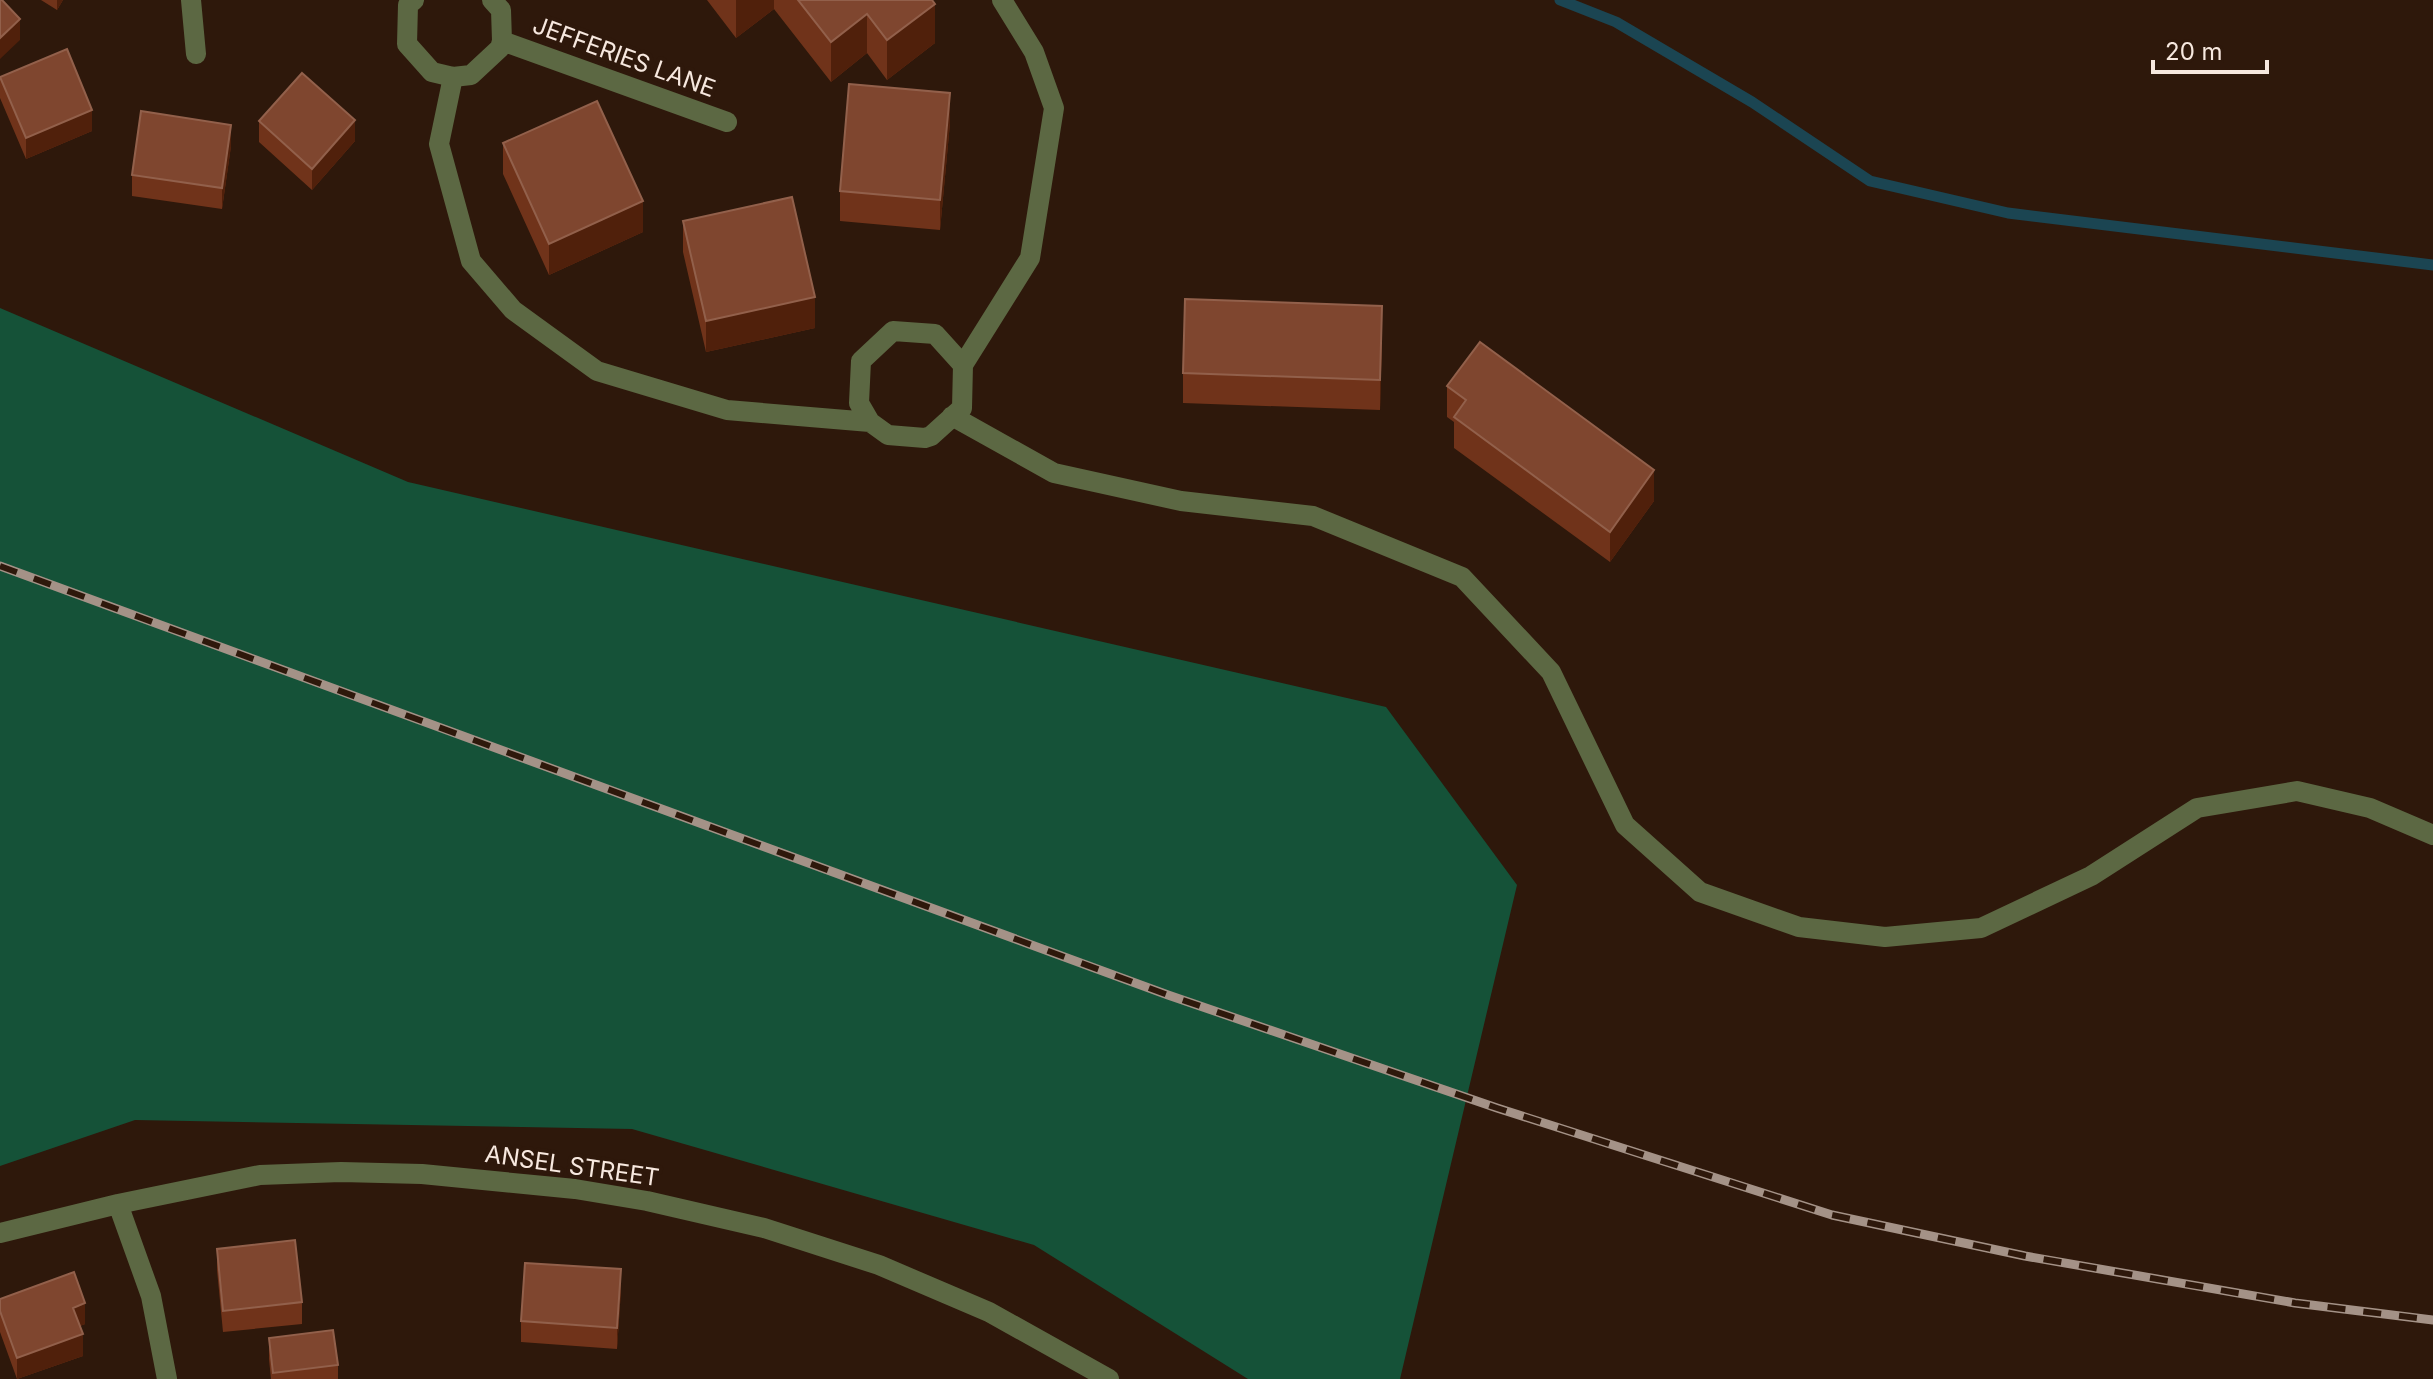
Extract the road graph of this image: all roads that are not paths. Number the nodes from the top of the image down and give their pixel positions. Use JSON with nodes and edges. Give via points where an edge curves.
{"nodes":[{"id":1,"x":191,"y":0,"type":"edge"},
{"id":2,"x":414,"y":0,"type":"edge"},
{"id":3,"x":492,"y":0,"type":"edge"},
{"id":4,"x":1002,"y":0,"type":"edge"},
{"id":5,"x":502,"y":41,"type":"junction"},
{"id":6,"x":196,"y":54,"type":"dead end"},
{"id":7,"x":453,"y":77,"type":"junction"},
{"id":8,"x":727,"y":122,"type":"dead end"},
{"id":9,"x":963,"y":365,"type":"junction"},
{"id":10,"x":952,"y":416,"type":"junction"},
{"id":11,"x":870,"y":422,"type":"junction"},
{"id":12,"x":2433,"y":835,"type":"edge"},
{"id":13,"x":118,"y":1204,"type":"junction"},
{"id":14,"x":0,"y":1233,"type":"edge"},
{"id":15,"x":167,"y":1379,"type":"edge"},
{"id":16,"x":1109,"y":1379,"type":"edge"}],
"edges":[{"from":1,"to":6,"type":"street"},
{"from":2,"to":7,"type":"street","via":[[408,5],[407,44],[432,72]]},
{"from":3,"to":5,"type":"street","via":[[501,10]]},
{"from":4,"to":9,"type":"street","via":[[1034,52],[1054,108],[1030,258]]},
{"from":5,"to":7,"type":"street","via":[[471,75]]},
{"from":5,"to":8,"type":"street","name":"JEFFERIES LANE"},
{"from":7,"to":11,"type":"street","via":[[439,144],[471,261],[513,310],[597,371],[727,410]]},
{"from":9,"to":10,"type":"street","via":[[962,408]]},
{"from":9,"to":11,"type":"street","via":[[935,334],[893,331],[861,361],[859,403]]},
{"from":10,"to":11,"type":"street","via":[[925,438],[888,435]]},
{"from":10,"to":12,"type":"street","via":[[1054,473],[1181,501],[1313,516],[1462,577],[1551,672],[1625,825],[1700,892],[1799,927],[1885,937],[1981,928],[2091,876],[2197,808],[2297,791],[2370,808]]},
{"from":13,"to":14,"type":"street","name":"ANSEL STREET"},
{"from":13,"to":15,"type":"street","via":[[151,1296]]},
{"from":13,"to":16,"type":"street","name":"ANSEL STREET","via":[[260,1175],[341,1172],[438,1175],[647,1201],[764,1228],[879,1265],[989,1312]]}]}
